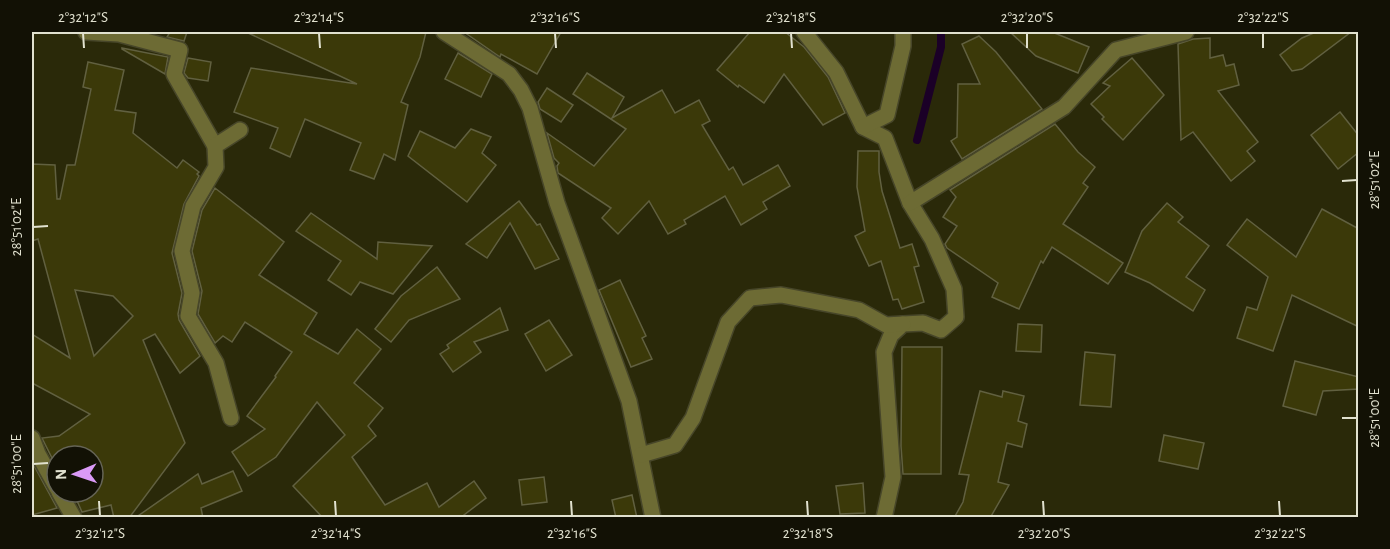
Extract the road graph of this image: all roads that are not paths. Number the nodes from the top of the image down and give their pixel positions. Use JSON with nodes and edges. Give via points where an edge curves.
{"nodes":[{"id":1,"x":86,"y":32,"type":"edge"},
{"id":2,"x":444,"y":32,"type":"edge"},
{"id":3,"x":804,"y":32,"type":"edge"},
{"id":4,"x":903,"y":32,"type":"edge"},
{"id":5,"x":1186,"y":32,"type":"edge"},
{"id":6,"x":863,"y":127,"type":"junction"},
{"id":7,"x":240,"y":130,"type":"dead end"},
{"id":8,"x":215,"y":147,"type":"junction"},
{"id":9,"x":910,"y":202,"type":"junction"},
{"id":10,"x":903,"y":324,"type":"junction"},
{"id":11,"x":231,"y":418,"type":"dead end"},
{"id":12,"x":32,"y":438,"type":"edge"},
{"id":13,"x":641,"y":454,"type":"junction"},
{"id":14,"x":45,"y":467,"type":"edge"},
{"id":15,"x":66,"y":504,"type":"edge"},
{"id":16,"x":74,"y":518,"type":"edge"},
{"id":17,"x":653,"y":518,"type":"edge"},
{"id":18,"x":884,"y":518,"type":"edge"}],
"edges":[{"from":1,"to":8,"type":"street","via":[[119,34],[180,50],[174,74]]},
{"from":2,"to":13,"type":"street","via":[[509,74],[530,108],[557,203],[629,401]]},
{"from":3,"to":6,"type":"street","via":[[836,72]]},
{"from":4,"to":6,"type":"street","via":[[887,115]]},
{"from":5,"to":9,"type":"street","via":[[1116,50],[1064,107]]},
{"from":6,"to":9,"type":"street","via":[[885,138]]},
{"from":7,"to":8,"type":"street"},
{"from":8,"to":11,"type":"street","via":[[216,166],[193,206],[182,250],[192,293],[188,316],[216,363]]},
{"from":9,"to":10,"type":"street","via":[[954,289],[956,317],[941,330],[923,323]]},
{"from":10,"to":13,"type":"street","via":[[886,325],[859,310],[781,295],[750,298],[728,322],[693,418],[675,445]]},
{"from":10,"to":18,"type":"street","via":[[891,335],[884,352],[893,477]]},
{"from":12,"to":14,"type":"street"},
{"from":13,"to":17,"type":"street"},
{"from":15,"to":16,"type":"street"}]}
